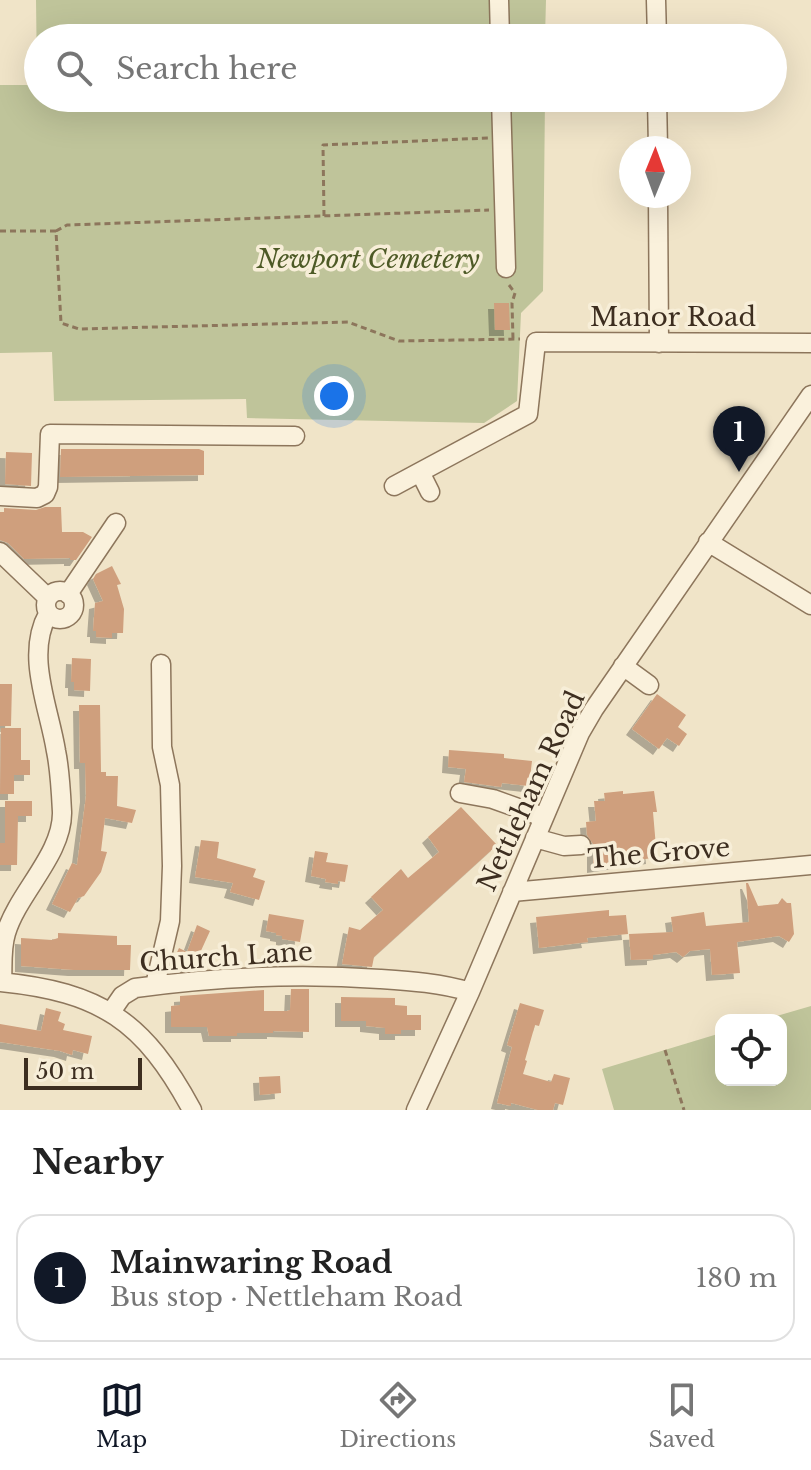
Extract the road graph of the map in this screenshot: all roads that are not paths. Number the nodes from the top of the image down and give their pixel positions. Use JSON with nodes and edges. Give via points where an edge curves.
{"nodes":[{"id":1,"x":499,"y":0,"type":"edge"},
{"id":2,"x":656,"y":0,"type":"edge"},
{"id":3,"x":500,"y":24,"type":"edge"},
{"id":4,"x":657,"y":24,"type":"edge"},
{"id":5,"x":501,"y":112,"type":"edge"},
{"id":6,"x":657,"y":112,"type":"edge"},
{"id":7,"x":658,"y":136,"type":"edge"},
{"id":8,"x":658,"y":208,"type":"edge"},
{"id":9,"x":506,"y":268,"type":"road end"},
{"id":10,"x":659,"y":343,"type":"junction"},
{"id":11,"x":811,"y":343,"type":"edge"},
{"id":12,"x":811,"y":395,"type":"edge"},
{"id":13,"x":295,"y":436,"type":"dead end"},
{"id":14,"x":420,"y":472,"type":"junction"},
{"id":15,"x":394,"y":486,"type":"dead end"},
{"id":16,"x":430,"y":492,"type":"dead end"},
{"id":17,"x":0,"y":496,"type":"edge"},
{"id":18,"x":116,"y":523,"type":"dead end"},
{"id":19,"x":708,"y":542,"type":"junction"},
{"id":20,"x":0,"y":552,"type":"edge"},
{"id":21,"x":68,"y":594,"type":"junction"},
{"id":22,"x":811,"y":605,"type":"edge"},
{"id":23,"x":48,"y":606,"type":"junction"},
{"id":24,"x":161,"y":664,"type":"dead end"},
{"id":25,"x":623,"y":666,"type":"junction"},
{"id":26,"x":649,"y":685,"type":"dead end"},
{"id":27,"x":460,"y":793,"type":"dead end"},
{"id":28,"x":543,"y":817,"type":"junction"},
{"id":29,"x":535,"y":838,"type":"junction"},
{"id":30,"x":581,"y":845,"type":"dead end"},
{"id":31,"x":811,"y":865,"type":"edge"},
{"id":32,"x":512,"y":892,"type":"junction"},
{"id":33,"x":1,"y":982,"type":"edge"},
{"id":34,"x":155,"y":985,"type":"junction"},
{"id":35,"x":470,"y":992,"type":"junction"},
{"id":36,"x":111,"y":1012,"type":"junction"},
{"id":37,"x":192,"y":1110,"type":"edge"},
{"id":38,"x":416,"y":1110,"type":"edge"}],
"edges":[{"from":1,"to":3,"type":"street"},
{"from":2,"to":4,"type":"street"},
{"from":5,"to":9,"type":"street"},
{"from":6,"to":7,"type":"street"},
{"from":8,"to":10,"type":"street"},
{"from":10,"to":11,"type":"street","name":"Manor Road"},
{"from":10,"to":14,"type":"street","name":"Manor Road","via":[[536,342],[528,414]]},
{"from":12,"to":19,"type":"street","name":"Nettleham Road"},
{"from":13,"to":17,"type":"street","via":[[50,434],[45,494]]},
{"from":14,"to":15,"type":"street"},
{"from":14,"to":16,"type":"street"},
{"from":18,"to":21,"type":"street"},
{"from":19,"to":22,"type":"street"},
{"from":19,"to":25,"type":"street","name":"Nettleham Road"},
{"from":20,"to":23,"type":"street"},
{"from":21,"to":23,"type":"street","via":[[59,591]]},
{"from":21,"to":23,"type":"street","via":[[74,605],[68,617],[55,619]]},
{"from":23,"to":33,"type":"street","via":[[38,660],[57,754],[61,822],[53,847],[7,929]]},
{"from":24,"to":34,"type":"street","via":[[172,866],[170,921]]},
{"from":25,"to":26,"type":"street"},
{"from":25,"to":28,"type":"street","name":"Nettleham Road","via":[[580,733]]},
{"from":27,"to":28,"type":"street"},
{"from":28,"to":29,"type":"street","name":"Nettleham Road"},
{"from":29,"to":30,"type":"street"},
{"from":29,"to":32,"type":"street","name":"Nettleham Road"},
{"from":31,"to":32,"type":"street","name":"The Grove"},
{"from":32,"to":35,"type":"street","name":"Nettleham Road"},
{"from":33,"to":36,"type":"street","via":[[65,992]]},
{"from":34,"to":35,"type":"street","name":"Church Lane","via":[[324,975],[436,984]]},
{"from":34,"to":36,"type":"street","name":"Church Lane","via":[[128,991]]},
{"from":35,"to":38,"type":"street","name":"Nettleham Road"},
{"from":36,"to":37,"type":"street","via":[[152,1047]]}]}
